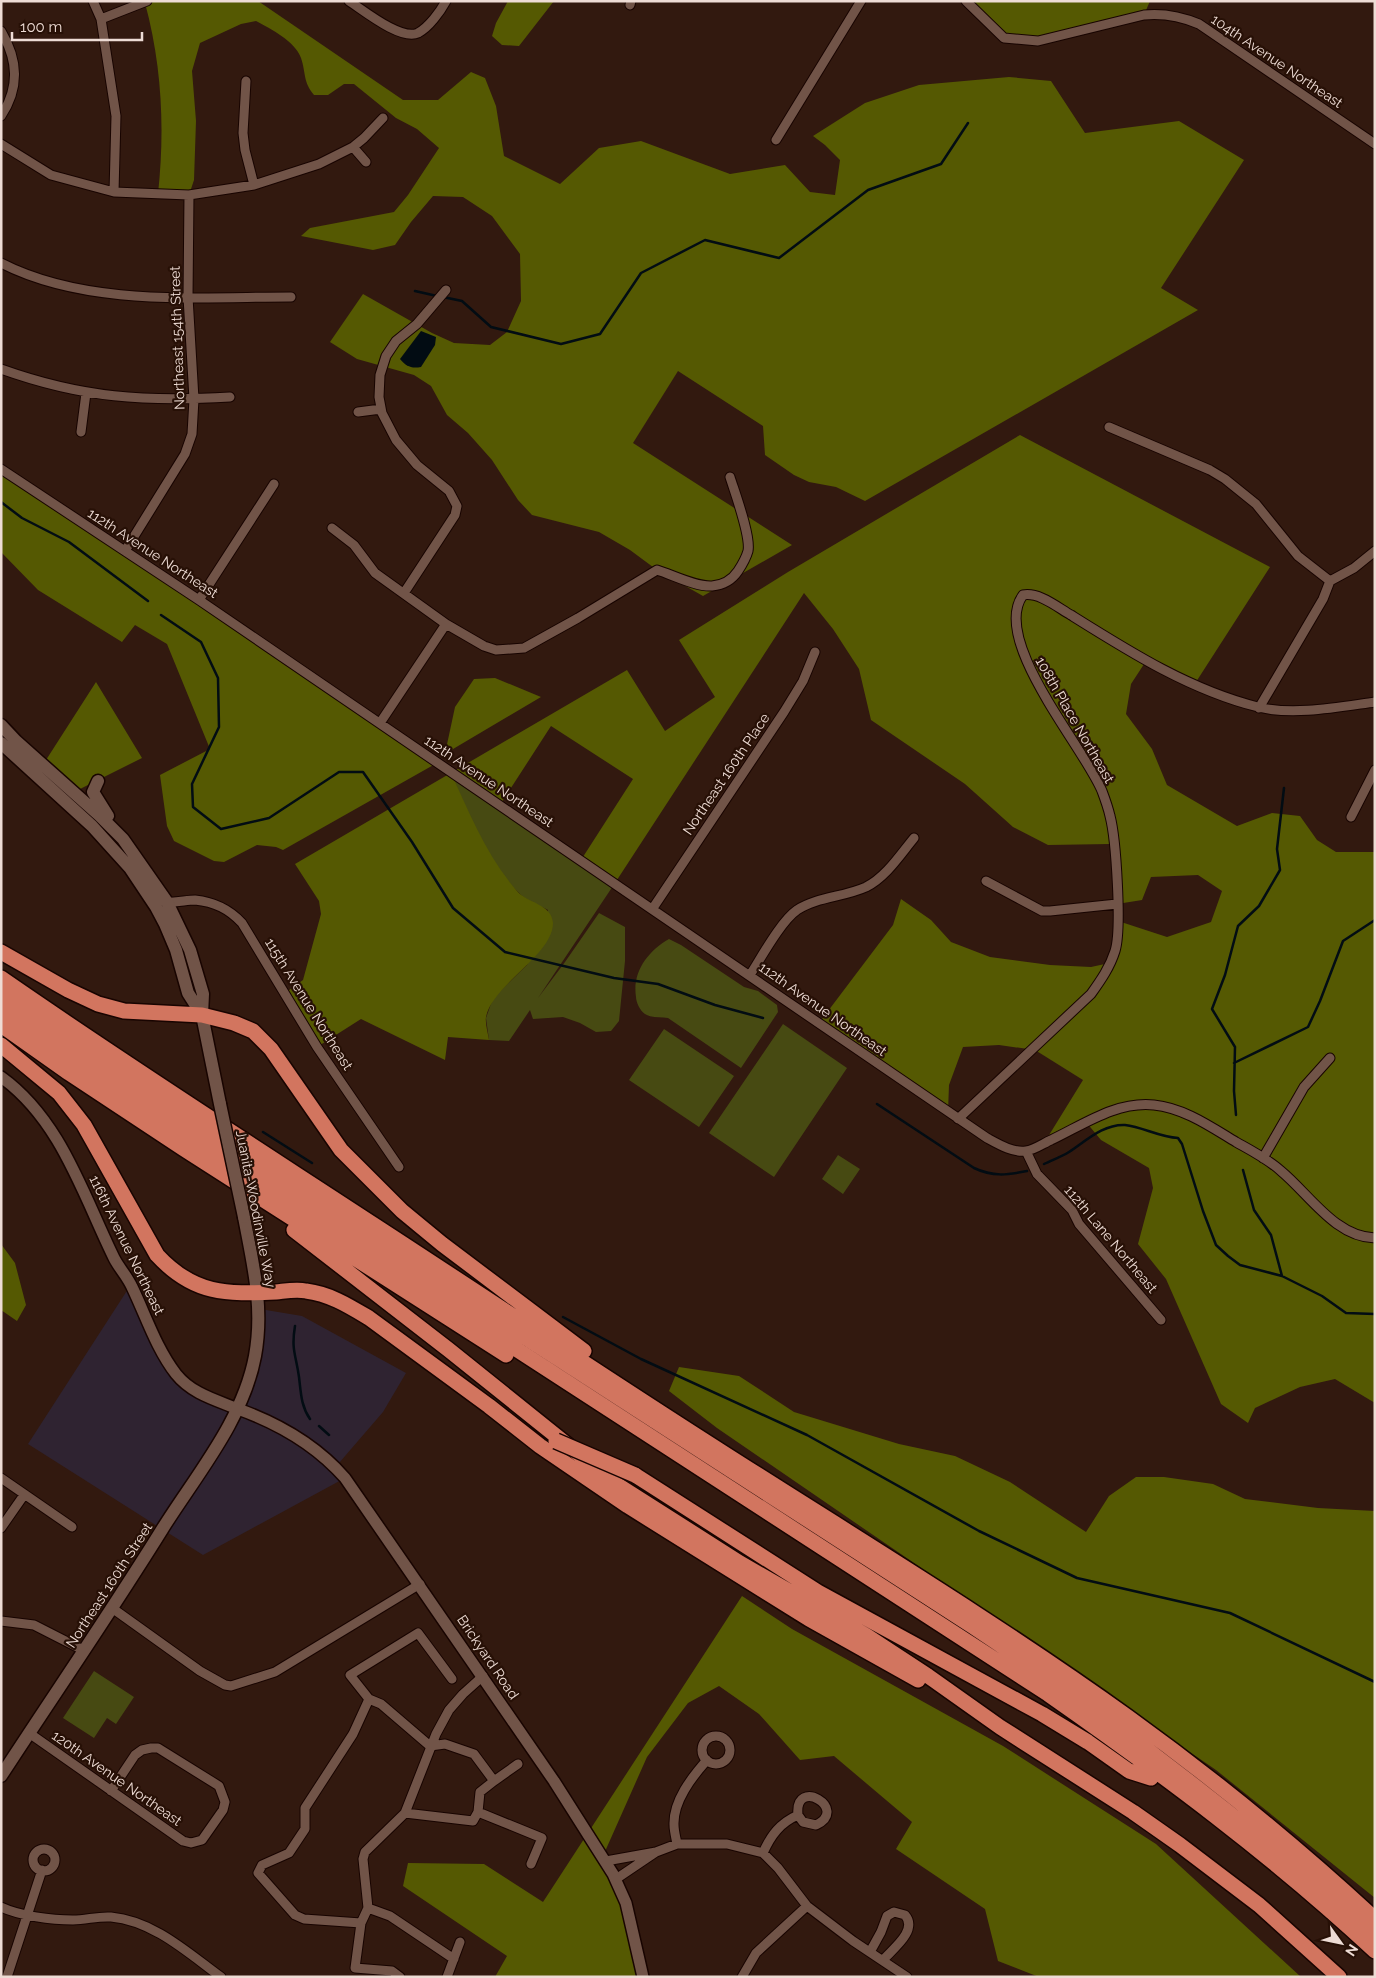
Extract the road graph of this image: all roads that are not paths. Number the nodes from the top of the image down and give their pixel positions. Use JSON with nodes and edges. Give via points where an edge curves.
{"nodes":[{"id":1,"x":93,"y":1,"type":"edge"},
{"id":2,"x":147,"y":1,"type":"edge"},
{"id":3,"x":349,"y":1,"type":"edge"},
{"id":4,"x":446,"y":1,"type":"edge"},
{"id":5,"x":861,"y":1,"type":"edge"},
{"id":6,"x":966,"y":1,"type":"edge"},
{"id":7,"x":101,"y":19,"type":"junction"},
{"id":8,"x":1,"y":30,"type":"edge"},
{"id":9,"x":246,"y":81,"type":"dead end"},
{"id":10,"x":1,"y":116,"type":"edge"},
{"id":11,"x":383,"y":118,"type":"dead end"},
{"id":12,"x":776,"y":140,"type":"dead end"},
{"id":13,"x":1,"y":144,"type":"edge"},
{"id":14,"x":1375,"y":144,"type":"edge"},
{"id":15,"x":353,"y":147,"type":"junction"},
{"id":16,"x":366,"y":162,"type":"dead end"},
{"id":17,"x":254,"y":184,"type":"junction"},
{"id":18,"x":114,"y":192,"type":"junction"},
{"id":19,"x":189,"y":195,"type":"junction"},
{"id":20,"x":1,"y":263,"type":"edge"},
{"id":21,"x":446,"y":290,"type":"dead end"},
{"id":22,"x":188,"y":297,"type":"junction"},
{"id":23,"x":291,"y":297,"type":"dead end"},
{"id":24,"x":1,"y":368,"type":"edge"},
{"id":25,"x":86,"y":393,"type":"junction"},
{"id":26,"x":230,"y":397,"type":"dead end"},
{"id":27,"x":194,"y":399,"type":"junction"},
{"id":28,"x":381,"y":409,"type":"junction"},
{"id":29,"x":358,"y":412,"type":"dead end"},
{"id":30,"x":1109,"y":427,"type":"dead end"},
{"id":31,"x":81,"y":432,"type":"dead end"},
{"id":32,"x":1,"y":469,"type":"edge"},
{"id":33,"x":730,"y":477,"type":"dead end"},
{"id":34,"x":274,"y":484,"type":"dead end"},
{"id":35,"x":332,"y":528,"type":"dead end"},
{"id":36,"x":125,"y":551,"type":"junction"},
{"id":37,"x":1375,"y":551,"type":"edge"},
{"id":38,"x":1330,"y":581,"type":"junction"},
{"id":39,"x":404,"y":593,"type":"junction"},
{"id":40,"x":199,"y":600,"type":"junction"},
{"id":41,"x":446,"y":624,"type":"junction"},
{"id":42,"x":815,"y":652,"type":"dead end"},
{"id":43,"x":1375,"y":702,"type":"edge"},
{"id":44,"x":1259,"y":708,"type":"junction"},
{"id":45,"x":380,"y":723,"type":"junction"},
{"id":46,"x":1,"y":725,"type":"edge"},
{"id":47,"x":1,"y":743,"type":"edge"},
{"id":48,"x":25,"y":750,"type":"junction"},
{"id":49,"x":1375,"y":770,"type":"edge"},
{"id":50,"x":98,"y":781,"type":"dead end"},
{"id":51,"x":55,"y":791,"type":"junction"},
{"id":52,"x":1351,"y":816,"type":"dead end"},
{"id":53,"x":914,"y":838,"type":"dead end"},
{"id":54,"x":123,"y":839,"type":"junction"},
{"id":55,"x":986,"y":881,"type":"dead end"},
{"id":56,"x":167,"y":902,"type":"junction"},
{"id":57,"x":1118,"y":904,"type":"junction"},
{"id":58,"x":653,"y":908,"type":"junction"},
{"id":59,"x":1,"y":952,"type":"edge"},
{"id":60,"x":750,"y":975,"type":"junction"},
{"id":61,"x":1,"y":978,"type":"edge"},
{"id":62,"x":1,"y":995,"type":"edge"},
{"id":63,"x":1,"y":1012,"type":"edge"},
{"id":64,"x":202,"y":1015,"type":"junction"},
{"id":65,"x":1,"y":1025,"type":"edge"},
{"id":66,"x":1,"y":1045,"type":"edge"},
{"id":67,"x":1330,"y":1058,"type":"dead end"},
{"id":68,"x":1,"y":1077,"type":"edge"},
{"id":69,"x":958,"y":1119,"type":"junction"},
{"id":70,"x":184,"y":1149,"type":"junction"},
{"id":71,"x":1026,"y":1151,"type":"junction"},
{"id":72,"x":1263,"y":1158,"type":"junction"},
{"id":73,"x":399,"y":1167,"type":"dead end"},
{"id":74,"x":1375,"y":1238,"type":"edge"},
{"id":75,"x":258,"y":1292,"type":"junction"},
{"id":76,"x":1160,"y":1320,"type":"dead end"},
{"id":77,"x":490,"y":1406,"type":"junction"},
{"id":78,"x":238,"y":1409,"type":"junction"},
{"id":79,"x":691,"y":1432,"type":"junction"},
{"id":80,"x":1,"y":1478,"type":"edge"},
{"id":81,"x":24,"y":1495,"type":"junction"},
{"id":82,"x":72,"y":1527,"type":"dead end"},
{"id":83,"x":1,"y":1528,"type":"edge"},
{"id":84,"x":420,"y":1584,"type":"junction"},
{"id":85,"x":112,"y":1608,"type":"junction"},
{"id":86,"x":1,"y":1622,"type":"edge"},
{"id":87,"x":85,"y":1650,"type":"junction"},
{"id":88,"x":483,"y":1676,"type":"junction"},
{"id":89,"x":452,"y":1679,"type":"dead end"},
{"id":90,"x":369,"y":1699,"type":"junction"},
{"id":91,"x":1000,"y":1726,"type":"junction"},
{"id":92,"x":29,"y":1733,"type":"junction"},
{"id":93,"x":430,"y":1746,"type":"junction"},
{"id":94,"x":707,"y":1760,"type":"dead end"},
{"id":95,"x":518,"y":1764,"type":"dead end"},
{"id":96,"x":1,"y":1776,"type":"edge"},
{"id":97,"x":1151,"y":1778,"type":"junction"},
{"id":98,"x":494,"y":1781,"type":"junction"},
{"id":99,"x":111,"y":1791,"type":"junction"},
{"id":100,"x":478,"y":1812,"type":"junction"},
{"id":101,"x":406,"y":1813,"type":"junction"},
{"id":102,"x":798,"y":1814,"type":"dead end"},
{"id":103,"x":677,"y":1844,"type":"junction"},
{"id":104,"x":656,"y":1852,"type":"junction"},
{"id":105,"x":763,"y":1853,"type":"junction"},
{"id":106,"x":606,"y":1861,"type":"junction"},
{"id":107,"x":531,"y":1864,"type":"dead end"},
{"id":108,"x":42,"y":1870,"type":"dead end"},
{"id":109,"x":616,"y":1879,"type":"junction"},
{"id":110,"x":807,"y":1906,"type":"junction"},
{"id":111,"x":1,"y":1907,"type":"edge"},
{"id":112,"x":368,"y":1908,"type":"junction"},
{"id":113,"x":28,"y":1916,"type":"junction"},
{"id":114,"x":1375,"y":1919,"type":"edge"},
{"id":115,"x":361,"y":1923,"type":"junction"},
{"id":116,"x":1375,"y":1936,"type":"edge"},
{"id":117,"x":460,"y":1942,"type":"dead end"},
{"id":118,"x":1375,"y":1951,"type":"edge"},
{"id":119,"x":870,"y":1952,"type":"junction"},
{"id":120,"x":454,"y":1959,"type":"junction"},
{"id":121,"x":883,"y":1960,"type":"junction"},
{"id":122,"x":1375,"y":1962,"type":"edge"},
{"id":123,"x":6,"y":1975,"type":"edge"},
{"id":124,"x":221,"y":1977,"type":"edge"},
{"id":125,"x":400,"y":1977,"type":"edge"},
{"id":126,"x":447,"y":1977,"type":"edge"},
{"id":127,"x":643,"y":1977,"type":"edge"},
{"id":128,"x":742,"y":1977,"type":"edge"},
{"id":129,"x":907,"y":1977,"type":"edge"},
{"id":130,"x":1339,"y":1977,"type":"edge"}],
"edges":[{"from":1,"to":7,"type":"street"},
{"from":2,"to":7,"type":"street"},
{"from":3,"to":4,"type":"street","via":[[399,33],[417,33]]},
{"from":5,"to":12,"type":"street"},
{"from":6,"to":14,"type":"street","name":"104th Avenue Northeast","via":[[1004,38],[1038,41],[1144,14],[1185,18]]},
{"from":7,"to":18,"type":"street","via":[[116,116]]},
{"from":8,"to":10,"type":"street","via":[[11,47],[15,70],[13,90]]},
{"from":9,"to":17,"type":"street","via":[[243,134]]},
{"from":11,"to":15,"type":"street"},
{"from":13,"to":18,"type":"street","via":[[51,175]]},
{"from":15,"to":16,"type":"street"},
{"from":15,"to":17,"type":"street","via":[[319,164]]},
{"from":17,"to":19,"type":"street"},
{"from":18,"to":19,"type":"street"},
{"from":19,"to":22,"type":"street","name":"Northeast 154th Street"},
{"from":20,"to":22,"type":"street","via":[[85,291]]},
{"from":21,"to":28,"type":"street","via":[[396,341],[386,356],[380,375]]},
{"from":22,"to":23,"type":"street"},
{"from":22,"to":27,"type":"street","name":"Northeast 154th Street"},
{"from":24,"to":25,"type":"street"},
{"from":25,"to":27,"type":"street","via":[[140,399]]},
{"from":25,"to":31,"type":"street"},
{"from":26,"to":27,"type":"street"},
{"from":27,"to":36,"type":"street","name":"Northeast 154th Street","via":[[192,434],[185,454]]},
{"from":28,"to":29,"type":"street"},
{"from":28,"to":39,"type":"street","via":[[396,440],[417,465],[449,491],[457,506],[455,515]]},
{"from":30,"to":38,"type":"street","via":[[1225,479],[1258,506],[1298,556]]},
{"from":32,"to":36,"type":"street","name":"112th Avenue Northeast"},
{"from":33,"to":41,"type":"street","via":[[748,549],[734,577],[722,584],[710,586],[657,570],[524,648],[511,650],[484,646]]},
{"from":34,"to":40,"type":"street"},
{"from":35,"to":39,"type":"street","via":[[354,545],[374,573]]},
{"from":36,"to":40,"type":"street","name":"112th Avenue Northeast"},
{"from":37,"to":38,"type":"street"},
{"from":38,"to":44,"type":"street","via":[[1323,599]]},
{"from":39,"to":41,"type":"street"},
{"from":40,"to":45,"type":"street","name":"112th Avenue Northeast"},
{"from":41,"to":45,"type":"street"},
{"from":42,"to":58,"type":"street","name":"Northeast 160th Place","via":[[803,681],[784,712]]},
{"from":43,"to":44,"type":"street","via":[[1304,711]]},
{"from":44,"to":57,"type":"street","name":"108th Place Northeast","via":[[1177,678],[1047,601],[1030,594],[1023,595],[1015,614],[1024,658],[1101,789],[1111,817]]},
{"from":45,"to":58,"type":"street","name":"112th Avenue Northeast"},
{"from":46,"to":48,"type":"main road"},
{"from":47,"to":51,"type":"main road"},
{"from":48,"to":51,"type":"main road","via":[[52,782]]},
{"from":48,"to":54,"type":"main road"},
{"from":49,"to":52,"type":"street"},
{"from":50,"to":54,"type":"main road","via":[[93,792]]},
{"from":51,"to":54,"type":"main road","via":[[67,795],[102,827]]},
{"from":51,"to":64,"type":"main road","via":[[113,847],[156,906],[176,950],[188,993]]},
{"from":53,"to":60,"type":"street","via":[[892,865],[866,887],[797,910],[785,922]]},
{"from":54,"to":56,"type":"main road"},
{"from":55,"to":57,"type":"street","via":[[1042,911]]},
{"from":56,"to":64,"type":"main road","via":[[190,950],[203,994]]},
{"from":56,"to":73,"type":"street","name":"115th Avenue Northeast","via":[[195,900],[220,905],[242,923],[318,1046]]},
{"from":57,"to":69,"type":"street","name":"108th Place Northeast","via":[[1116,950],[1091,994]]},
{"from":58,"to":60,"type":"street","name":"112th Avenue Northeast"},
{"from":59,"to":64,"type":"highway","via":[[98,1004],[124,1010]]},
{"from":60,"to":69,"type":"street","name":"112th Avenue Northeast"},
{"from":61,"to":79,"type":"highway"},
{"from":62,"to":116,"type":"highway","via":[[101,1063],[972,1626],[1134,1738],[1241,1820]]},
{"from":63,"to":118,"type":"highway","via":[[1048,1694],[1220,1820]]},
{"from":64,"to":75,"type":"main road","name":"Juanita-Woodinville Way","bridge":true},
{"from":64,"to":79,"type":"highway","via":[[253,1031],[341,1150],[402,1211]]},
{"from":65,"to":70,"type":"highway"},
{"from":66,"to":75,"type":"highway","via":[[59,1093],[84,1125],[157,1255],[169,1268],[207,1289],[234,1294]]},
{"from":67,"to":72,"type":"street","via":[[1304,1087]]},
{"from":68,"to":78,"type":"street","name":"116th Avenue Northeast","via":[[46,1123],[71,1164],[168,1362],[189,1387],[213,1401]]},
{"from":69,"to":71,"type":"street","name":"112th Avenue Northeast","via":[[1002,1146]]},
{"from":70,"to":91,"type":"highway","via":[[326,1254],[616,1484],[740,1563],[867,1636]]},
{"from":70,"to":97,"type":"highway","via":[[882,1595],[988,1664]]},
{"from":71,"to":72,"type":"street","via":[[1115,1109],[1140,1104],[1168,1107],[1189,1115]]},
{"from":71,"to":76,"type":"street","name":"112th Lane Northeast","via":[[1037,1174],[1072,1210],[1079,1224]]},
{"from":72,"to":74,"type":"street","via":[[1281,1170],[1344,1229]]},
{"from":75,"to":77,"type":"highway","via":[[305,1290],[338,1300],[369,1318]]},
{"from":75,"to":78,"type":"main road","name":"Juanita-Woodinville Way","via":[[260,1309],[255,1356]]},
{"from":77,"to":91,"type":"highway","via":[[580,1474],[747,1582]]},
{"from":77,"to":97,"type":"highway","bridge":true,"via":[[540,1434],[635,1475],[818,1592],[1042,1714],[1129,1772]]},
{"from":78,"to":84,"type":"street","name":"Brickyard Road","via":[[283,1429],[334,1465]]},
{"from":78,"to":85,"type":"main road","name":"Northeast 160th Street"},
{"from":79,"to":114,"type":"highway","via":[[921,1578],[1129,1718],[1254,1814]]},
{"from":80,"to":81,"type":"street"},
{"from":81,"to":82,"type":"street"},
{"from":81,"to":83,"type":"street"},
{"from":84,"to":85,"type":"street","via":[[275,1672],[231,1686],[224,1686],[200,1672]]},
{"from":84,"to":88,"type":"street","name":"Brickyard Road"},
{"from":85,"to":87,"type":"main road","name":"Northeast 160th Street"},
{"from":86,"to":87,"type":"street","via":[[34,1625]]},
{"from":87,"to":92,"type":"main road","name":"Northeast 160th Street"},
{"from":88,"to":93,"type":"street","via":[[450,1710]]},
{"from":88,"to":106,"type":"street","name":"Brickyard Road"},
{"from":89,"to":90,"type":"street","via":[[418,1633],[350,1676]]},
{"from":90,"to":93,"type":"street","via":[[381,1704]]},
{"from":90,"to":115,"type":"street","via":[[353,1734],[305,1808],[305,1829],[289,1853],[262,1865],[258,1873],[295,1915],[304,1919]]},
{"from":91,"to":130,"type":"highway","via":[[1180,1845],[1259,1905]]},
{"from":92,"to":96,"type":"main road","name":"Northeast 160th Street"},
{"from":92,"to":99,"type":"street","name":"120th Avenue Northeast"},
{"from":93,"to":98,"type":"street","via":[[445,1744],[474,1754]]},
{"from":93,"to":101,"type":"street"},
{"from":94,"to":103,"type":"street","via":[[685,1789],[677,1808],[674,1824]]},
{"from":95,"to":98,"type":"street"},
{"from":97,"to":122,"type":"highway"},
{"from":98,"to":100,"type":"street","via":[[480,1792]]},
{"from":99,"to":99,"type":"street","name":"120th Avenue Northeast","via":[[190,1843],[202,1840],[225,1802],[219,1786],[158,1748],[142,1750],[135,1755]]},
{"from":100,"to":101,"type":"street","via":[[472,1820]]},
{"from":100,"to":107,"type":"street","via":[[542,1838]]},
{"from":101,"to":112,"type":"street","via":[[365,1852]]},
{"from":102,"to":105,"type":"street","via":[[776,1829]]},
{"from":103,"to":104,"type":"street"},
{"from":103,"to":105,"type":"street","via":[[727,1844]]},
{"from":104,"to":106,"type":"street"},
{"from":104,"to":109,"type":"street"},
{"from":105,"to":110,"type":"street"},
{"from":106,"to":109,"type":"street","name":"Brickyard Road"},
{"from":108,"to":113,"type":"street"},
{"from":109,"to":127,"type":"street","name":"Brickyard Road","via":[[626,1903]]},
{"from":110,"to":119,"type":"street"},
{"from":110,"to":128,"type":"street","via":[[756,1953]]},
{"from":111,"to":113,"type":"street"},
{"from":112,"to":115,"type":"street"},
{"from":112,"to":120,"type":"street","via":[[390,1916]]},
{"from":113,"to":123,"type":"street"},
{"from":113,"to":124,"type":"street","via":[[73,1920],[112,1917],[132,1921],[160,1933]]},
{"from":115,"to":125,"type":"street","via":[[355,1968],[392,1971]]},
{"from":117,"to":120,"type":"street"},
{"from":119,"to":121,"type":"street"},
{"from":119,"to":121,"type":"street","via":[[887,1916],[898,1912],[905,1915],[910,1924],[909,1931]]},
{"from":120,"to":126,"type":"street"},
{"from":121,"to":129,"type":"street"}]}
